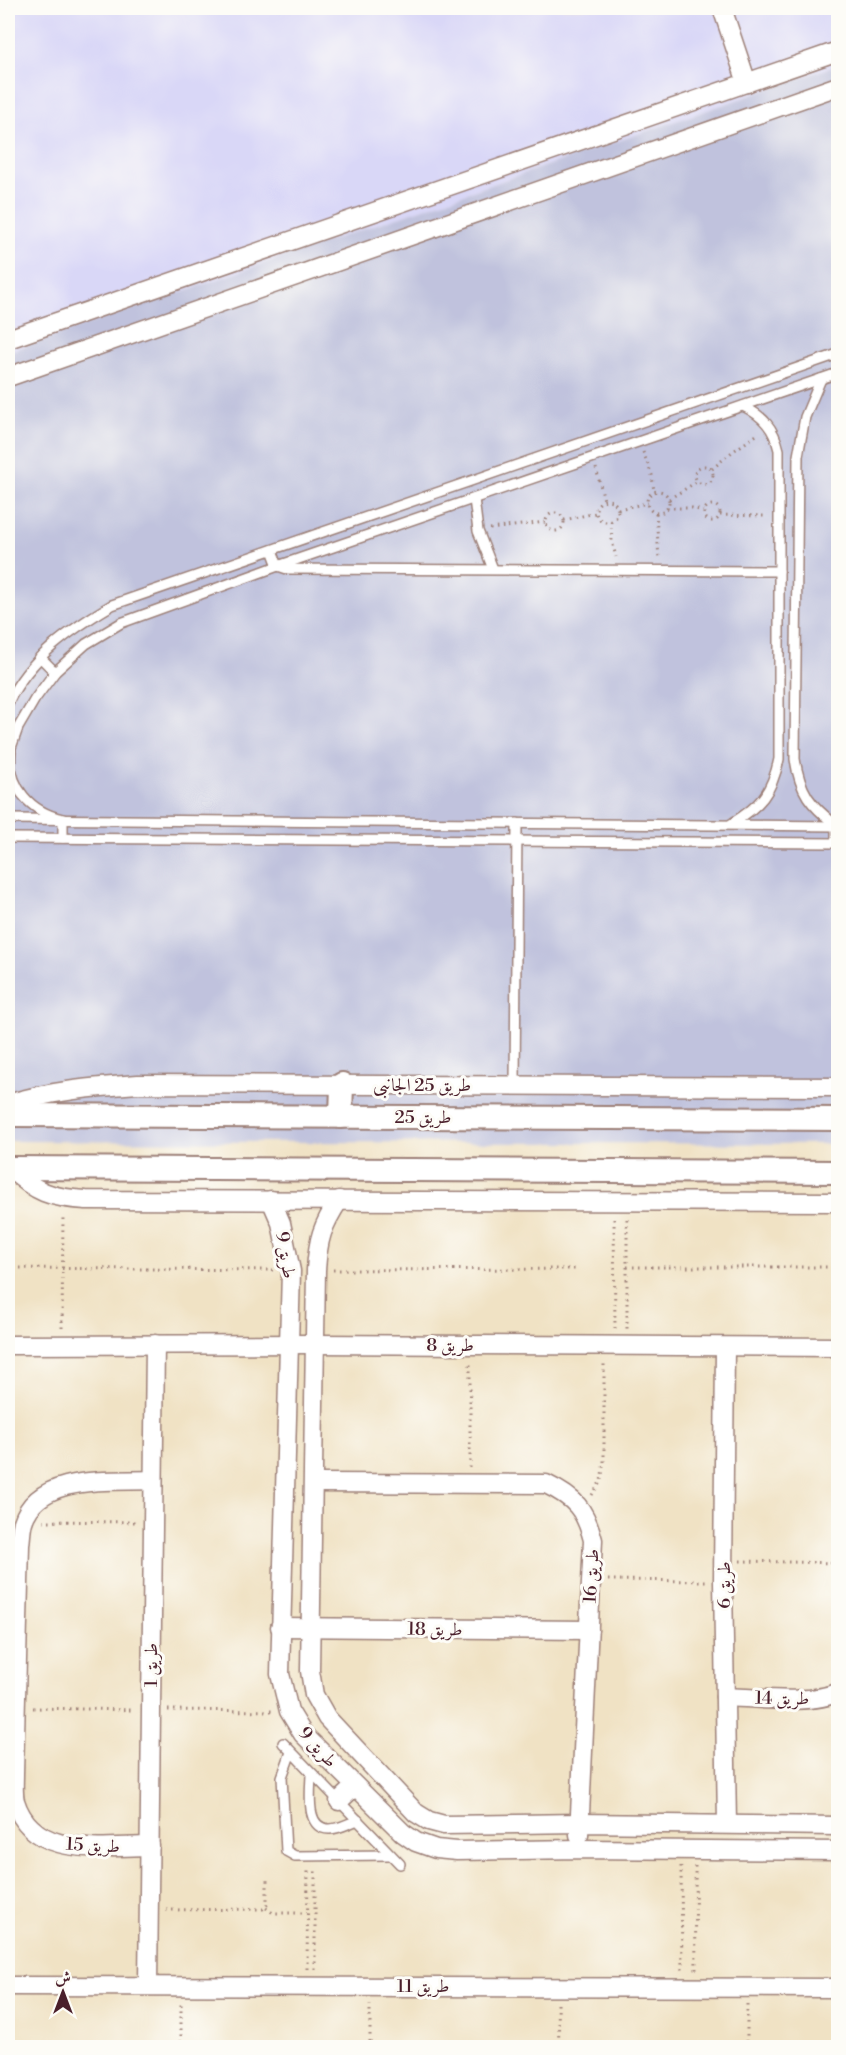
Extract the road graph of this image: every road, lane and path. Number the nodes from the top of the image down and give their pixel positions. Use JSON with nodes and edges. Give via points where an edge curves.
{"nodes":[{"id":1,"x":722,"y":8,"type":"edge"},
{"id":2,"x":838,"y":51,"type":"edge"},
{"id":3,"x":747,"y":83,"type":"junction"},
{"id":4,"x":838,"y":86,"type":"edge"},
{"id":5,"x":715,"y":94,"type":"junction"},
{"id":6,"x":727,"y":125,"type":"junction"},
{"id":7,"x":8,"y":339,"type":"edge"},
{"id":8,"x":838,"y":354,"type":"edge"},
{"id":9,"x":838,"y":373,"type":"edge"},
{"id":10,"x":8,"y":376,"type":"edge"},
{"id":11,"x":821,"y":380,"type":"junction"},
{"id":12,"x":759,"y":381,"type":"junction"},
{"id":13,"x":766,"y":398,"type":"junction"},
{"id":14,"x":743,"y":406,"type":"junction"},
{"id":15,"x":634,"y":424,"type":"junction"},
{"id":16,"x":770,"y":426,"type":"junction"},
{"id":17,"x":639,"y":442,"type":"junction"},
{"id":18,"x":596,"y":457,"type":"junction"},
{"id":19,"x":515,"y":466,"type":"junction"},
{"id":20,"x":711,"y":469,"type":"junction"},
{"id":21,"x":698,"y":481,"type":"junction"},
{"id":22,"x":521,"y":483,"type":"junction"},
{"id":23,"x":654,"y":492,"type":"junction"},
{"id":24,"x":474,"y":499,"type":"junction"},
{"id":25,"x":669,"y":499,"type":"junction"},
{"id":26,"x":604,"y":500,"type":"junction"},
{"id":27,"x":648,"y":503,"type":"junction"},
{"id":28,"x":393,"y":508,"type":"junction"},
{"id":29,"x":667,"y":508,"type":"junction"},
{"id":30,"x":618,"y":509,"type":"junction"},
{"id":31,"x":703,"y":511,"type":"junction"},
{"id":32,"x":596,"y":513,"type":"junction"},
{"id":33,"x":656,"y":513,"type":"junction"},
{"id":34,"x":720,"y":515,"type":"junction"},
{"id":35,"x":779,"y":516,"type":"junction"},
{"id":36,"x":564,"y":520,"type":"junction"},
{"id":37,"x":610,"y":521,"type":"junction"},
{"id":38,"x":545,"y":522,"type":"junction"},
{"id":39,"x":399,"y":525,"type":"junction"},
{"id":40,"x":478,"y":531,"type":"junction"},
{"id":41,"x":779,"y":538,"type":"junction"},
{"id":42,"x":797,"y":538,"type":"junction"},
{"id":43,"x":272,"y":550,"type":"junction"},
{"id":44,"x":278,"y":566,"type":"junction"},
{"id":45,"x":493,"y":569,"type":"junction"},
{"id":46,"x":620,"y":570,"type":"junction"},
{"id":47,"x":660,"y":570,"type":"junction"},
{"id":48,"x":779,"y":571,"type":"junction"},
{"id":49,"x":154,"y":590,"type":"junction"},
{"id":50,"x":160,"y":608,"type":"junction"},
{"id":51,"x":40,"y":657,"type":"junction"},
{"id":52,"x":779,"y":667,"type":"junction"},
{"id":53,"x":796,"y":667,"type":"junction"},
{"id":54,"x":55,"y":672,"type":"junction"},
{"id":55,"x":8,"y":703,"type":"edge"},
{"id":56,"x":12,"y":744,"type":"junction"},
{"id":57,"x":8,"y":756,"type":"edge"},
{"id":58,"x":8,"y":819,"type":"edge"},
{"id":59,"x":63,"y":819,"type":"junction"},
{"id":60,"x":261,"y":821,"type":"junction"},
{"id":61,"x":391,"y":822,"type":"junction"},
{"id":62,"x":517,"y":823,"type":"junction"},
{"id":63,"x":708,"y":825,"type":"junction"},
{"id":64,"x":730,"y":825,"type":"junction"},
{"id":65,"x":837,"y":825,"type":"edge"},
{"id":66,"x":8,"y":838,"type":"edge"},
{"id":67,"x":63,"y":838,"type":"junction"},
{"id":68,"x":261,"y":840,"type":"junction"},
{"id":69,"x":391,"y":840,"type":"junction"},
{"id":70,"x":517,"y":841,"type":"junction"},
{"id":71,"x":708,"y":842,"type":"junction"},
{"id":72,"x":837,"y":843,"type":"edge"},
{"id":73,"x":342,"y":1084,"type":"junction"},
{"id":74,"x":515,"y":1085,"type":"junction"},
{"id":75,"x":838,"y":1088,"type":"edge"},
{"id":76,"x":8,"y":1104,"type":"edge"},
{"id":77,"x":8,"y":1115,"type":"edge"},
{"id":78,"x":341,"y":1117,"type":"junction"},
{"id":79,"x":838,"y":1119,"type":"edge"},
{"id":80,"x":9,"y":1168,"type":"edge"},
{"id":81,"x":838,"y":1172,"type":"edge"},
{"id":82,"x":63,"y":1199,"type":"junction"},
{"id":83,"x":270,"y":1200,"type":"junction"},
{"id":84,"x":339,"y":1200,"type":"junction"},
{"id":85,"x":620,"y":1201,"type":"junction"},
{"id":86,"x":838,"y":1202,"type":"edge"},
{"id":87,"x":627,"y":1267,"type":"junction"},
{"id":88,"x":838,"y":1267,"type":"edge"},
{"id":89,"x":8,"y":1268,"type":"edge"},
{"id":90,"x":62,"y":1269,"type":"junction"},
{"id":91,"x":316,"y":1269,"type":"junction"},
{"id":92,"x":576,"y":1269,"type":"dead end"},
{"id":93,"x":291,"y":1271,"type":"junction"},
{"id":94,"x":154,"y":1344,"type":"junction"},
{"id":95,"x":291,"y":1344,"type":"junction"},
{"id":96,"x":316,"y":1344,"type":"junction"},
{"id":97,"x":8,"y":1345,"type":"edge"},
{"id":98,"x":62,"y":1345,"type":"junction"},
{"id":99,"x":470,"y":1345,"type":"junction"},
{"id":100,"x":615,"y":1346,"type":"junction"},
{"id":101,"x":725,"y":1347,"type":"junction"},
{"id":102,"x":838,"y":1347,"type":"edge"},
{"id":103,"x":152,"y":1480,"type":"junction"},
{"id":104,"x":314,"y":1483,"type":"junction"},
{"id":105,"x":470,"y":1485,"type":"junction"},
{"id":106,"x":579,"y":1506,"type":"junction"},
{"id":107,"x":23,"y":1521,"type":"junction"},
{"id":108,"x":152,"y":1522,"type":"junction"},
{"id":109,"x":723,"y":1560,"type":"junction"},
{"id":110,"x":838,"y":1563,"type":"edge"},
{"id":111,"x":591,"y":1579,"type":"junction"},
{"id":112,"x":723,"y":1581,"type":"junction"},
{"id":113,"x":280,"y":1627,"type":"junction"},
{"id":114,"x":310,"y":1627,"type":"junction"},
{"id":115,"x":589,"y":1630,"type":"junction"},
{"id":116,"x":838,"y":1692,"type":"edge"},
{"id":117,"x":725,"y":1697,"type":"junction"},
{"id":118,"x":283,"y":1743,"type":"dead end"},
{"id":119,"x":291,"y":1752,"type":"junction"},
{"id":120,"x":311,"y":1773,"type":"junction"},
{"id":121,"x":355,"y":1786,"type":"junction"},
{"id":122,"x":339,"y":1801,"type":"junction"},
{"id":123,"x":358,"y":1820,"type":"junction"},
{"id":124,"x":579,"y":1823,"type":"junction"},
{"id":125,"x":727,"y":1824,"type":"junction"},
{"id":126,"x":838,"y":1826,"type":"edge"},
{"id":127,"x":150,"y":1846,"type":"junction"},
{"id":128,"x":579,"y":1849,"type":"junction"},
{"id":129,"x":688,"y":1850,"type":"junction"},
{"id":130,"x":838,"y":1851,"type":"edge"},
{"id":131,"x":311,"y":1855,"type":"junction"},
{"id":132,"x":391,"y":1855,"type":"junction"},
{"id":133,"x":400,"y":1864,"type":"dead end"},
{"id":134,"x":267,"y":1878,"type":"dead end"},
{"id":135,"x":266,"y":1908,"type":"junction"},
{"id":136,"x":149,"y":1910,"type":"junction"},
{"id":137,"x":307,"y":1913,"type":"junction"},
{"id":138,"x":148,"y":1985,"type":"junction"},
{"id":139,"x":181,"y":1985,"type":"junction"},
{"id":140,"x":8,"y":1986,"type":"edge"},
{"id":141,"x":311,"y":1986,"type":"junction"},
{"id":142,"x":370,"y":1986,"type":"junction"},
{"id":143,"x":558,"y":1987,"type":"junction"},
{"id":144,"x":689,"y":1988,"type":"junction"},
{"id":145,"x":747,"y":1988,"type":"junction"},
{"id":146,"x":838,"y":1988,"type":"edge"},
{"id":147,"x":181,"y":2048,"type":"edge"},
{"id":148,"x":370,"y":2048,"type":"edge"},
{"id":149,"x":559,"y":2048,"type":"edge"},
{"id":150,"x":747,"y":2048,"type":"edge"}],
"edges":[{"from":1,"to":3,"type":"street"},
{"from":2,"to":3,"type":"street"},
{"from":3,"to":5,"type":"street"},
{"from":4,"to":6,"type":"street"},
{"from":5,"to":6,"type":"street"},
{"from":5,"to":7,"type":"street"},
{"from":6,"to":10,"type":"street"},
{"from":8,"to":12,"type":"lane"},
{"from":9,"to":11,"type":"lane"},
{"from":11,"to":13,"type":"lane"},
{"from":11,"to":42,"type":"lane","via":[[801,436]]},
{"from":12,"to":13,"type":"lane"},
{"from":12,"to":15,"type":"lane"},
{"from":13,"to":14,"type":"lane"},
{"from":14,"to":16,"type":"lane"},
{"from":14,"to":17,"type":"lane"},
{"from":15,"to":17,"type":"lane"},
{"from":15,"to":19,"type":"lane"},
{"from":16,"to":20,"type":"path"},
{"from":16,"to":35,"type":"lane","via":[[779,450]]},
{"from":17,"to":18,"type":"lane"},
{"from":17,"to":23,"type":"path"},
{"from":18,"to":22,"type":"lane"},
{"from":18,"to":26,"type":"path"},
{"from":19,"to":22,"type":"lane"},
{"from":19,"to":28,"type":"lane"},
{"from":20,"to":21,"type":"path","via":[[713,476],[708,483]]},
{"from":20,"to":21,"type":"path","via":[[700,466],[695,473]]},
{"from":21,"to":25,"type":"path"},
{"from":22,"to":24,"type":"lane"},
{"from":23,"to":25,"type":"path","via":[[660,491]]},
{"from":23,"to":27,"type":"path"},
{"from":24,"to":39,"type":"lane"},
{"from":24,"to":40,"type":"lane"},
{"from":25,"to":29,"type":"path"},
{"from":26,"to":30,"type":"path","via":[[610,500]]},
{"from":26,"to":32,"type":"path"},
{"from":27,"to":30,"type":"path"},
{"from":27,"to":33,"type":"path"},
{"from":28,"to":39,"type":"lane"},
{"from":28,"to":43,"type":"lane"},
{"from":29,"to":31,"type":"path"},
{"from":29,"to":33,"type":"path"},
{"from":30,"to":37,"type":"path"},
{"from":31,"to":34,"type":"path","via":[[711,522]]},
{"from":31,"to":34,"type":"path","via":[[708,505],[716,506]]},
{"from":32,"to":36,"type":"path"},
{"from":32,"to":37,"type":"path"},
{"from":33,"to":47,"type":"path"},
{"from":34,"to":35,"type":"path"},
{"from":35,"to":41,"type":"lane"},
{"from":36,"to":38,"type":"path","via":[[554,512]]},
{"from":36,"to":38,"type":"path","via":[[556,531],[548,529]]},
{"from":37,"to":46,"type":"path"},
{"from":38,"to":40,"type":"path"},
{"from":39,"to":44,"type":"lane"},
{"from":40,"to":45,"type":"lane"},
{"from":41,"to":42,"type":"lane"},
{"from":41,"to":48,"type":"lane"},
{"from":42,"to":53,"type":"lane"},
{"from":43,"to":44,"type":"lane"},
{"from":43,"to":49,"type":"lane"},
{"from":44,"to":45,"type":"lane"},
{"from":44,"to":50,"type":"lane"},
{"from":45,"to":46,"type":"lane"},
{"from":46,"to":47,"type":"lane"},
{"from":47,"to":48,"type":"lane"},
{"from":48,"to":52,"type":"lane"},
{"from":49,"to":50,"type":"lane"},
{"from":49,"to":51,"type":"lane","via":[[112,605],[73,628]]},
{"from":50,"to":54,"type":"lane","via":[[122,623],[86,644]]},
{"from":51,"to":54,"type":"lane"},
{"from":51,"to":55,"type":"lane"},
{"from":52,"to":53,"type":"lane"},
{"from":52,"to":64,"type":"lane","via":[[779,759],[775,780],[764,798]]},
{"from":53,"to":65,"type":"lane","via":[[798,779],[806,797]]},
{"from":54,"to":56,"type":"lane","via":[[35,699]]},
{"from":56,"to":57,"type":"lane"},
{"from":56,"to":59,"type":"lane","via":[[11,768],[18,790],[33,807]]},
{"from":58,"to":59,"type":"lane"},
{"from":59,"to":60,"type":"lane"},
{"from":59,"to":67,"type":"lane"},
{"from":60,"to":61,"type":"lane"},
{"from":60,"to":68,"type":"lane"},
{"from":61,"to":62,"type":"lane"},
{"from":61,"to":69,"type":"lane"},
{"from":62,"to":63,"type":"lane"},
{"from":62,"to":70,"type":"lane"},
{"from":63,"to":64,"type":"lane"},
{"from":63,"to":71,"type":"lane"},
{"from":64,"to":65,"type":"lane"},
{"from":65,"to":72,"type":"lane"},
{"from":66,"to":67,"type":"lane"},
{"from":67,"to":68,"type":"lane"},
{"from":68,"to":69,"type":"lane"},
{"from":69,"to":70,"type":"lane"},
{"from":70,"to":71,"type":"lane"},
{"from":70,"to":74,"type":"lane"},
{"from":71,"to":72,"type":"lane"},
{"from":73,"to":74,"type":"street","name":"طريق 25 الجانبى"},
{"from":73,"to":76,"type":"street","name":"طريق 25 الجانبى","via":[[138,1084],[82,1088]]},
{"from":73,"to":78,"type":"street"},
{"from":74,"to":75,"type":"street","name":"طريق 25 الجانبى"},
{"from":77,"to":78,"type":"street","name":"طريق 25"},
{"from":78,"to":79,"type":"street","name":"طريق 25"},
{"from":80,"to":81,"type":"street"},
{"from":80,"to":82,"type":"street","via":[[44,1194]]},
{"from":82,"to":83,"type":"street"},
{"from":82,"to":90,"type":"path"},
{"from":83,"to":84,"type":"street"},
{"from":83,"to":93,"type":"street","name":"طريق 9","via":[[281,1224]]},
{"from":84,"to":85,"type":"street"},
{"from":84,"to":91,"type":"street","name":"طريق 9","via":[[325,1221],[317,1246]]},
{"from":85,"to":86,"type":"street"},
{"from":85,"to":87,"type":"path"},
{"from":85,"to":100,"type":"path"},
{"from":87,"to":88,"type":"path"},
{"from":87,"to":100,"type":"path"},
{"from":89,"to":90,"type":"path"},
{"from":90,"to":93,"type":"path"},
{"from":90,"to":98,"type":"path"},
{"from":91,"to":92,"type":"path"},
{"from":91,"to":96,"type":"street","name":"طريق 9"},
{"from":93,"to":95,"type":"street","name":"طريق 9"},
{"from":94,"to":95,"type":"street","name":"طريق 8"},
{"from":94,"to":98,"type":"street","name":"طريق 8"},
{"from":94,"to":103,"type":"street","name":"طريق 1"},
{"from":95,"to":96,"type":"street","name":"طريق 8"},
{"from":95,"to":113,"type":"street","name":"طريق 9"},
{"from":96,"to":99,"type":"street","name":"طريق 8"},
{"from":96,"to":104,"type":"street","name":"طريق 9"},
{"from":97,"to":98,"type":"street"},
{"from":99,"to":100,"type":"street","name":"طريق 8"},
{"from":99,"to":105,"type":"path"},
{"from":100,"to":101,"type":"street","name":"طريق 8"},
{"from":100,"to":106,"type":"path","via":[[601,1480]]},
{"from":101,"to":102,"type":"street","name":"طريق 8"},
{"from":101,"to":109,"type":"street","name":"طريق 6"},
{"from":103,"to":107,"type":"street","via":[[74,1483],[53,1488],[35,1502]]},
{"from":103,"to":108,"type":"street","name":"طريق 1"},
{"from":104,"to":105,"type":"street","name":"طريق 16"},
{"from":104,"to":114,"type":"street","name":"طريق 9"},
{"from":105,"to":106,"type":"street","name":"طريق 16","via":[[546,1485],[565,1493]]},
{"from":106,"to":111,"type":"street","name":"طريق 16","via":[[593,1540]]},
{"from":107,"to":108,"type":"path"},
{"from":107,"to":127,"type":"street","name":"طريق 15","via":[[15,1800],[25,1823],[45,1840],[69,1846]]},
{"from":108,"to":127,"type":"street","name":"طريق 1"},
{"from":109,"to":110,"type":"path"},
{"from":109,"to":112,"type":"street","name":"طريق 6"},
{"from":111,"to":112,"type":"path"},
{"from":111,"to":115,"type":"street","name":"طريق 16"},
{"from":112,"to":117,"type":"street","name":"طريق 6"},
{"from":113,"to":114,"type":"street","name":"طريق 18"},
{"from":113,"to":121,"type":"street","name":"طريق 9","via":[[280,1674],[289,1711],[303,1734]]},
{"from":114,"to":115,"type":"street","name":"طريق 18"},
{"from":114,"to":124,"type":"street","name":"طريق 9","via":[[314,1695],[327,1718],[416,1813],[444,1826]]},
{"from":115,"to":124,"type":"street","name":"طريق 16"},
{"from":116,"to":117,"type":"street","name":"طريق 14","via":[[814,1699]]},
{"from":117,"to":125,"type":"street","name":"طريق 6"},
{"from":118,"to":119,"type":"lane"},
{"from":119,"to":120,"type":"lane"},
{"from":119,"to":131,"type":"lane","via":[[282,1777],[284,1847],[290,1855]]},
{"from":120,"to":122,"type":"lane"},
{"from":120,"to":123,"type":"lane","via":[[311,1812],[315,1822],[333,1829]]},
{"from":121,"to":122,"type":"street"},
{"from":121,"to":128,"type":"street","name":"طريق 9","via":[[403,1833],[436,1849]]},
{"from":122,"to":123,"type":"lane"},
{"from":123,"to":132,"type":"lane"},
{"from":124,"to":125,"type":"street","name":"طريق 9"},
{"from":124,"to":128,"type":"street","name":"طريق 16"},
{"from":125,"to":126,"type":"street","name":"طريق 9"},
{"from":127,"to":136,"type":"street","name":"طريق 1"},
{"from":128,"to":129,"type":"street","name":"طريق 9"},
{"from":129,"to":130,"type":"street","name":"طريق 9"},
{"from":129,"to":144,"type":"path"},
{"from":129,"to":144,"type":"path"},
{"from":131,"to":132,"type":"lane"},
{"from":131,"to":137,"type":"path"},
{"from":131,"to":141,"type":"path"},
{"from":132,"to":133,"type":"lane"},
{"from":134,"to":135,"type":"path"},
{"from":135,"to":136,"type":"path"},
{"from":135,"to":137,"type":"path","via":[[273,1913]]},
{"from":136,"to":138,"type":"street","name":"طريق 1"},
{"from":137,"to":141,"type":"path"},
{"from":138,"to":139,"type":"street","name":"طريق 11"},
{"from":138,"to":140,"type":"street","name":"طريق 11"},
{"from":139,"to":141,"type":"street","name":"طريق 11"},
{"from":139,"to":147,"type":"path"},
{"from":141,"to":142,"type":"street","name":"طريق 11"},
{"from":142,"to":143,"type":"street","name":"طريق 11"},
{"from":142,"to":148,"type":"path"},
{"from":143,"to":144,"type":"street","name":"طريق 11"},
{"from":143,"to":149,"type":"path"},
{"from":144,"to":145,"type":"street","name":"طريق 11"},
{"from":145,"to":146,"type":"street","name":"طريق 11"},
{"from":145,"to":150,"type":"path"}]}
